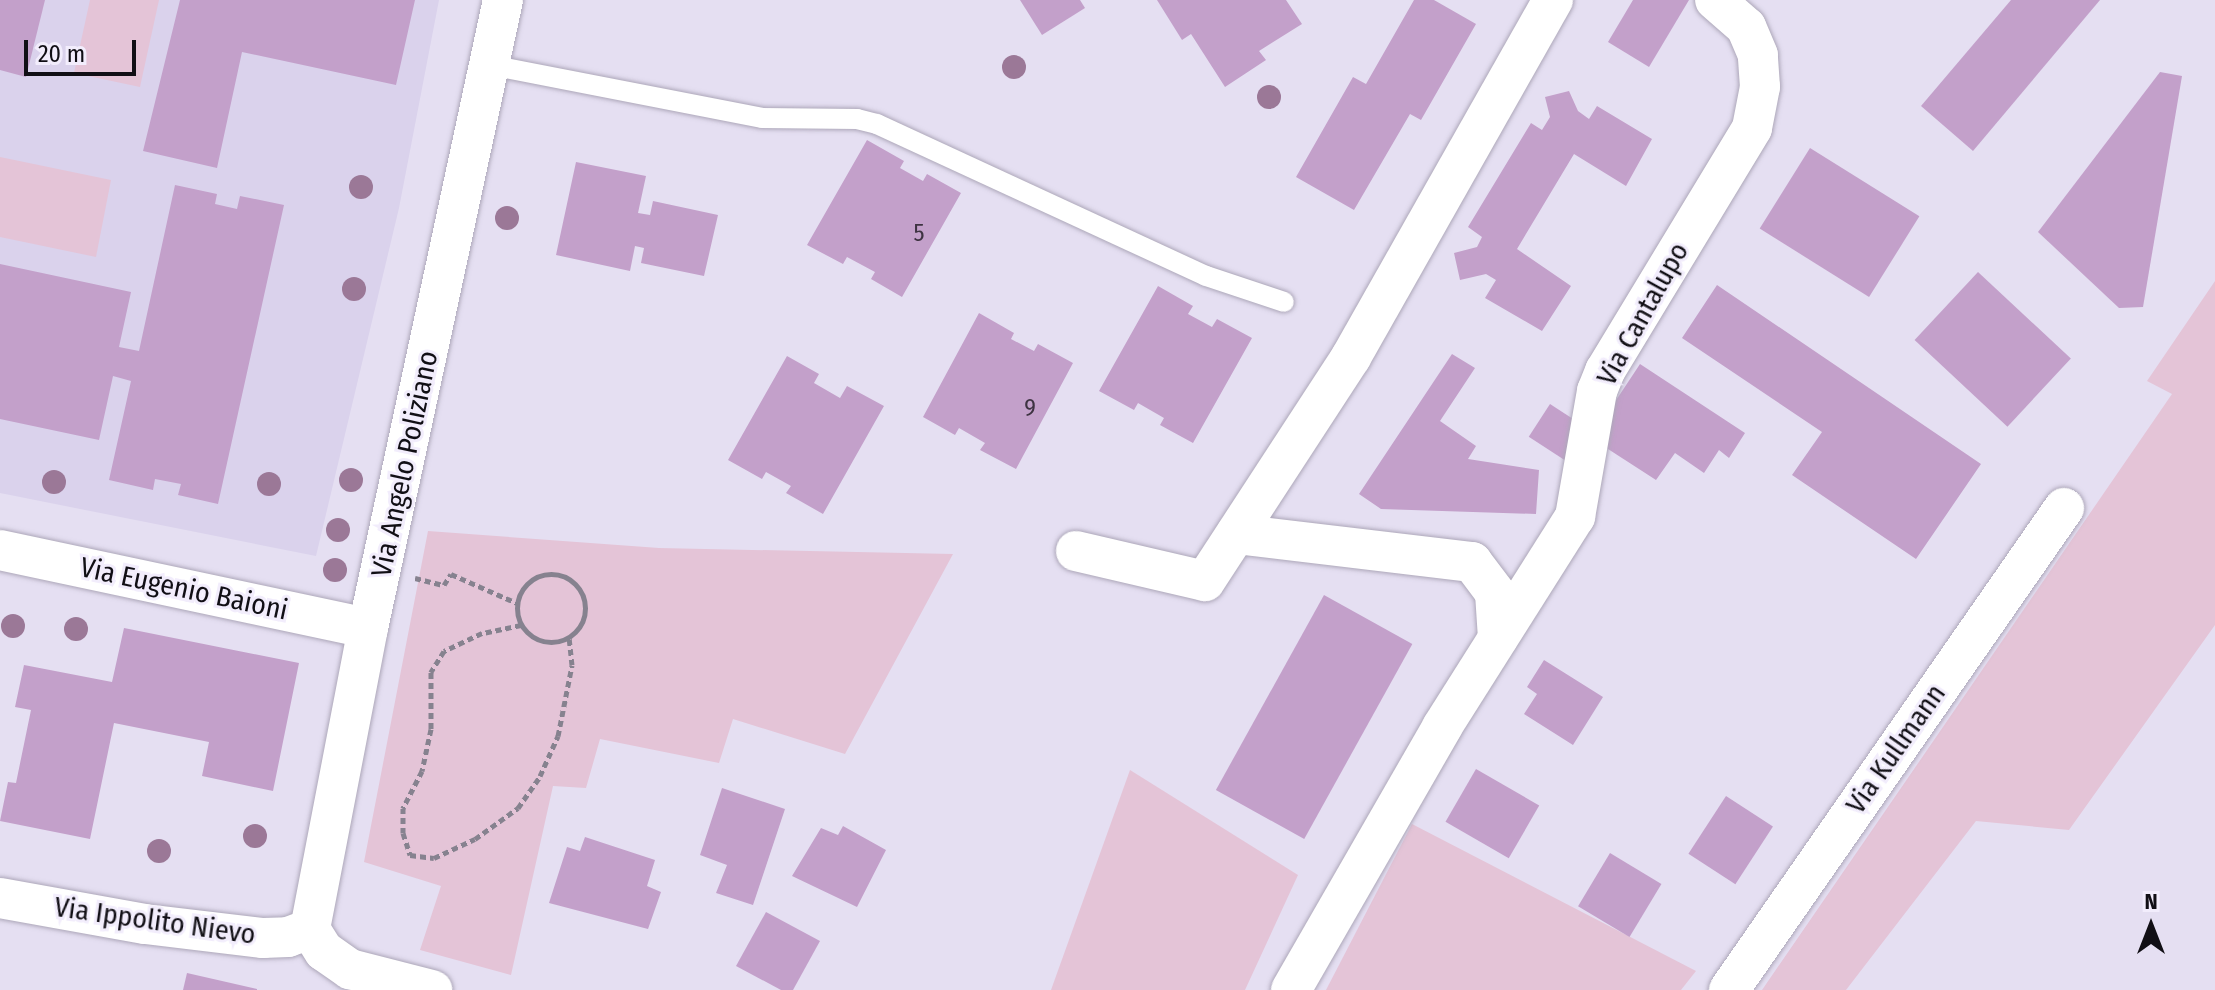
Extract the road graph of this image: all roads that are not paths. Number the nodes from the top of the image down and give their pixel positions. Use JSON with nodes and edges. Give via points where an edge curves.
{"nodes":[{"id":1,"x":503,"y":0,"type":"edge"},
{"id":2,"x":1553,"y":0,"type":"edge"},
{"id":3,"x":1715,"y":0,"type":"edge"},
{"id":4,"x":490,"y":65,"type":"junction"},
{"id":5,"x":1284,"y":302,"type":"dead end"},
{"id":6,"x":2064,"y":508,"type":"dead end"},
{"id":7,"x":1236,"y":534,"type":"junction"},
{"id":8,"x":0,"y":550,"type":"edge"},
{"id":9,"x":1076,"y":551,"type":"dead end"},
{"id":10,"x":368,"y":628,"type":"junction"},
{"id":11,"x":1498,"y":638,"type":"junction"},
{"id":12,"x":0,"y":898,"type":"edge"},
{"id":13,"x":310,"y":929,"type":"junction"},
{"id":14,"x":432,"y":990,"type":"edge"},
{"id":15,"x":1291,"y":990,"type":"edge"},
{"id":16,"x":1729,"y":990,"type":"edge"}],
"edges":[{"from":1,"to":4,"type":"street","name":"Via Angelo Poliziano"},
{"from":2,"to":7,"type":"street","via":[[1351,357]]},
{"from":3,"to":11,"type":"street","name":"Via Cantalupo","via":[[1746,27],[1758,55],[1760,87],[1752,128],[1605,371],[1575,517]]},
{"from":4,"to":5,"type":"lane","via":[[762,118],[877,124],[1206,276]]},
{"from":4,"to":10,"type":"street","name":"Via Angelo Poliziano"},
{"from":6,"to":16,"type":"street","name":"Via Kullmann"},
{"from":7,"to":9,"type":"street","via":[[1205,581]]},
{"from":7,"to":11,"type":"street","via":[[1472,562],[1495,593]]},
{"from":8,"to":10,"type":"street","name":"Via Eugenio Baioni"},
{"from":10,"to":13,"type":"street","name":"Via Angelo Poliziano"},
{"from":11,"to":15,"type":"street","name":"Via Cantalupo"},
{"from":12,"to":13,"type":"street","name":"Via Ippolito Nievo","via":[[263,938]]},
{"from":13,"to":14,"type":"street","via":[[324,951],[350,969]]}]}
